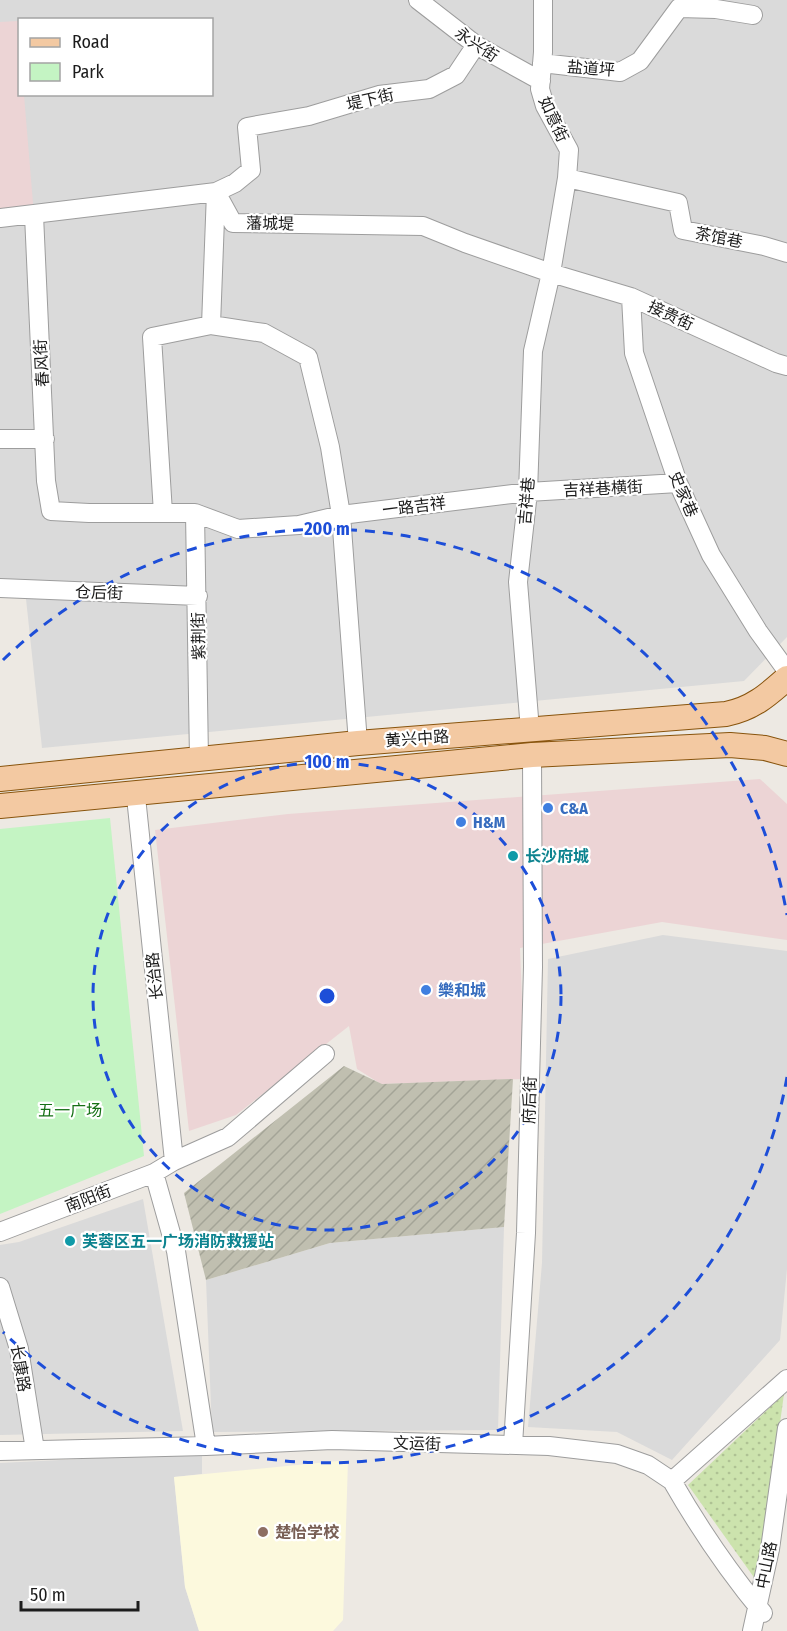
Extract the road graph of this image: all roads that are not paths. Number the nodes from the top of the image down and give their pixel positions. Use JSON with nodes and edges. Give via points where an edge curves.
{"nodes":[{"id":1,"x":418,"y":0,"type":"edge"},
{"id":2,"x":543,"y":0,"type":"edge"},
{"id":3,"x":753,"y":15,"type":"dead end"},
{"id":4,"x":476,"y":45,"type":"junction"},
{"id":5,"x":541,"y":72,"type":"junction"},
{"id":6,"x":567,"y":178,"type":"junction"},
{"id":7,"x":216,"y":192,"type":"junction"},
{"id":8,"x":34,"y":215,"type":"junction"},
{"id":9,"x":0,"y":218,"type":"edge"},
{"id":10,"x":787,"y":254,"type":"edge"},
{"id":11,"x":551,"y":273,"type":"junction"},
{"id":12,"x":631,"y":297,"type":"junction"},
{"id":13,"x":211,"y":325,"type":"junction"},
{"id":14,"x":787,"y":366,"type":"edge"},
{"id":15,"x":0,"y":439,"type":"edge"},
{"id":16,"x":45,"y":439,"type":"junction"},
{"id":17,"x":678,"y":483,"type":"junction"},
{"id":18,"x":528,"y":492,"type":"junction"},
{"id":19,"x":51,"y":511,"type":"joint"},
{"id":20,"x":163,"y":513,"type":"junction"},
{"id":21,"x":195,"y":513,"type":"junction"},
{"id":22,"x":341,"y":515,"type":"junction"},
{"id":23,"x":0,"y":588,"type":"edge"},
{"id":24,"x":198,"y":596,"type":"junction"},
{"id":25,"x":787,"y":671,"type":"edge"},
{"id":26,"x":787,"y":678,"type":"edge"},
{"id":27,"x":530,"y":730,"type":"junction"},
{"id":28,"x":358,"y":743,"type":"junction"},
{"id":29,"x":787,"y":754,"type":"edge"},
{"id":30,"x":532,"y":755,"type":"junction"},
{"id":31,"x":199,"y":759,"type":"junction"},
{"id":32,"x":0,"y":779,"type":"edge"},
{"id":33,"x":130,"y":794,"type":"junction"},
{"id":34,"x":0,"y":806,"type":"edge"},
{"id":35,"x":325,"y":1054,"type":"dead end"},
{"id":36,"x":174,"y":1161,"type":"junction"},
{"id":37,"x":154,"y":1173,"type":"junction"},
{"id":38,"x":0,"y":1232,"type":"edge"},
{"id":39,"x":0,"y":1287,"type":"edge"},
{"id":40,"x":787,"y":1379,"type":"edge"},
{"id":41,"x":787,"y":1428,"type":"edge"},
{"id":42,"x":206,"y":1446,"type":"junction"},
{"id":43,"x":513,"y":1446,"type":"junction"},
{"id":44,"x":34,"y":1450,"type":"junction"},
{"id":45,"x":0,"y":1451,"type":"edge"},
{"id":46,"x":672,"y":1481,"type":"junction"},
{"id":47,"x":787,"y":1502,"type":"edge"},
{"id":48,"x":762,"y":1618,"type":"edge"},
{"id":49,"x":752,"y":1631,"type":"edge"}],
"edges":[{"from":1,"to":4,"type":"street","name":"永兴街"},
{"from":2,"to":5,"type":"street","name":"如意街"},
{"from":3,"to":5,"type":"street","name":"盐道坪","via":[[679,8],[640,61],[620,72]]},
{"from":4,"to":5,"type":"street","name":"永兴街"},
{"from":4,"to":7,"type":"street","name":"堤下街","via":[[456,75],[429,88],[379,95],[309,116],[247,127],[251,170],[236,183]]},
{"from":5,"to":6,"type":"street","name":"如意街","via":[[540,90],[545,106],[569,150]]},
{"from":6,"to":10,"type":"street","name":"茶馆巷","via":[[678,203],[683,230]]},
{"from":6,"to":11,"type":"street","name":"如意街"},
{"from":7,"to":8,"type":"street"},
{"from":7,"to":11,"type":"street","name":"藩城堤","via":[[233,223],[423,226]]},
{"from":7,"to":13,"type":"street"},
{"from":8,"to":9,"type":"street"},
{"from":8,"to":16,"type":"street","name":"春风街"},
{"from":11,"to":12,"type":"street","name":"接贵街"},
{"from":11,"to":18,"type":"street","name":"吉祥巷","via":[[533,351]]},
{"from":12,"to":14,"type":"street","name":"接贵街"},
{"from":12,"to":17,"type":"street","name":"史家巷","via":[[633,354]]},
{"from":13,"to":20,"type":"street","via":[[152,337]]},
{"from":13,"to":22,"type":"street","via":[[264,333],[308,357],[330,447]]},
{"from":15,"to":16,"type":"street"},
{"from":16,"to":19,"type":"street","name":"春风街"},
{"from":17,"to":18,"type":"street","name":"吉祥巷横街"},
{"from":17,"to":25,"type":"street","name":"史家巷","via":[[711,555]]},
{"from":18,"to":22,"type":"street","name":"一路吉祥"},
{"from":18,"to":27,"type":"street","name":"吉祥巷","via":[[518,582]]},
{"from":19,"to":20,"type":"street","name":"一路吉祥"},
{"from":20,"to":21,"type":"street","name":"一路吉祥"},
{"from":21,"to":22,"type":"street","name":"一路吉祥","via":[[238,529],[299,525]]},
{"from":21,"to":24,"type":"street","name":"紫荆街"},
{"from":22,"to":28,"type":"street"},
{"from":23,"to":24,"type":"street","name":"仓后街"},
{"from":24,"to":31,"type":"street","name":"紫荆街"},
{"from":26,"to":27,"type":"main road","name":"黄兴中路","via":[[741,712]]},
{"from":27,"to":28,"type":"main road","name":"黄兴中路"},
{"from":28,"to":31,"type":"main road","name":"黄兴中路"},
{"from":29,"to":30,"type":"main road","name":"黄兴中路","via":[[752,746],[730,746]]},
{"from":30,"to":33,"type":"main road","name":"黄兴中路"},
{"from":30,"to":43,"type":"street","name":"府后街","via":[[526,1233]]},
{"from":31,"to":32,"type":"main road","name":"黄兴中路"},
{"from":33,"to":34,"type":"main road","name":"黄兴中路"},
{"from":33,"to":36,"type":"street","name":"长治路","via":[[136,797]]},
{"from":35,"to":36,"type":"street","name":"南阳街","via":[[228,1137]]},
{"from":36,"to":37,"type":"street","name":"南阳街"},
{"from":37,"to":38,"type":"street","name":"南阳街"},
{"from":37,"to":42,"type":"street","via":[[176,1251]]},
{"from":39,"to":44,"type":"street","name":"长康路","via":[[19,1349]]},
{"from":40,"to":46,"type":"street"},
{"from":41,"to":48,"type":"street","name":"中山路"},
{"from":42,"to":43,"type":"street","name":"文运街","via":[[332,1440]]},
{"from":42,"to":44,"type":"street","name":"文运街"},
{"from":43,"to":46,"type":"street","name":"文运街","via":[[617,1454],[648,1465]]},
{"from":44,"to":45,"type":"street","name":"文运街"},
{"from":46,"to":48,"type":"street","via":[[694,1520]]},
{"from":47,"to":48,"type":"street","name":"中山路"},
{"from":48,"to":49,"type":"street","name":"中山路"}]}
